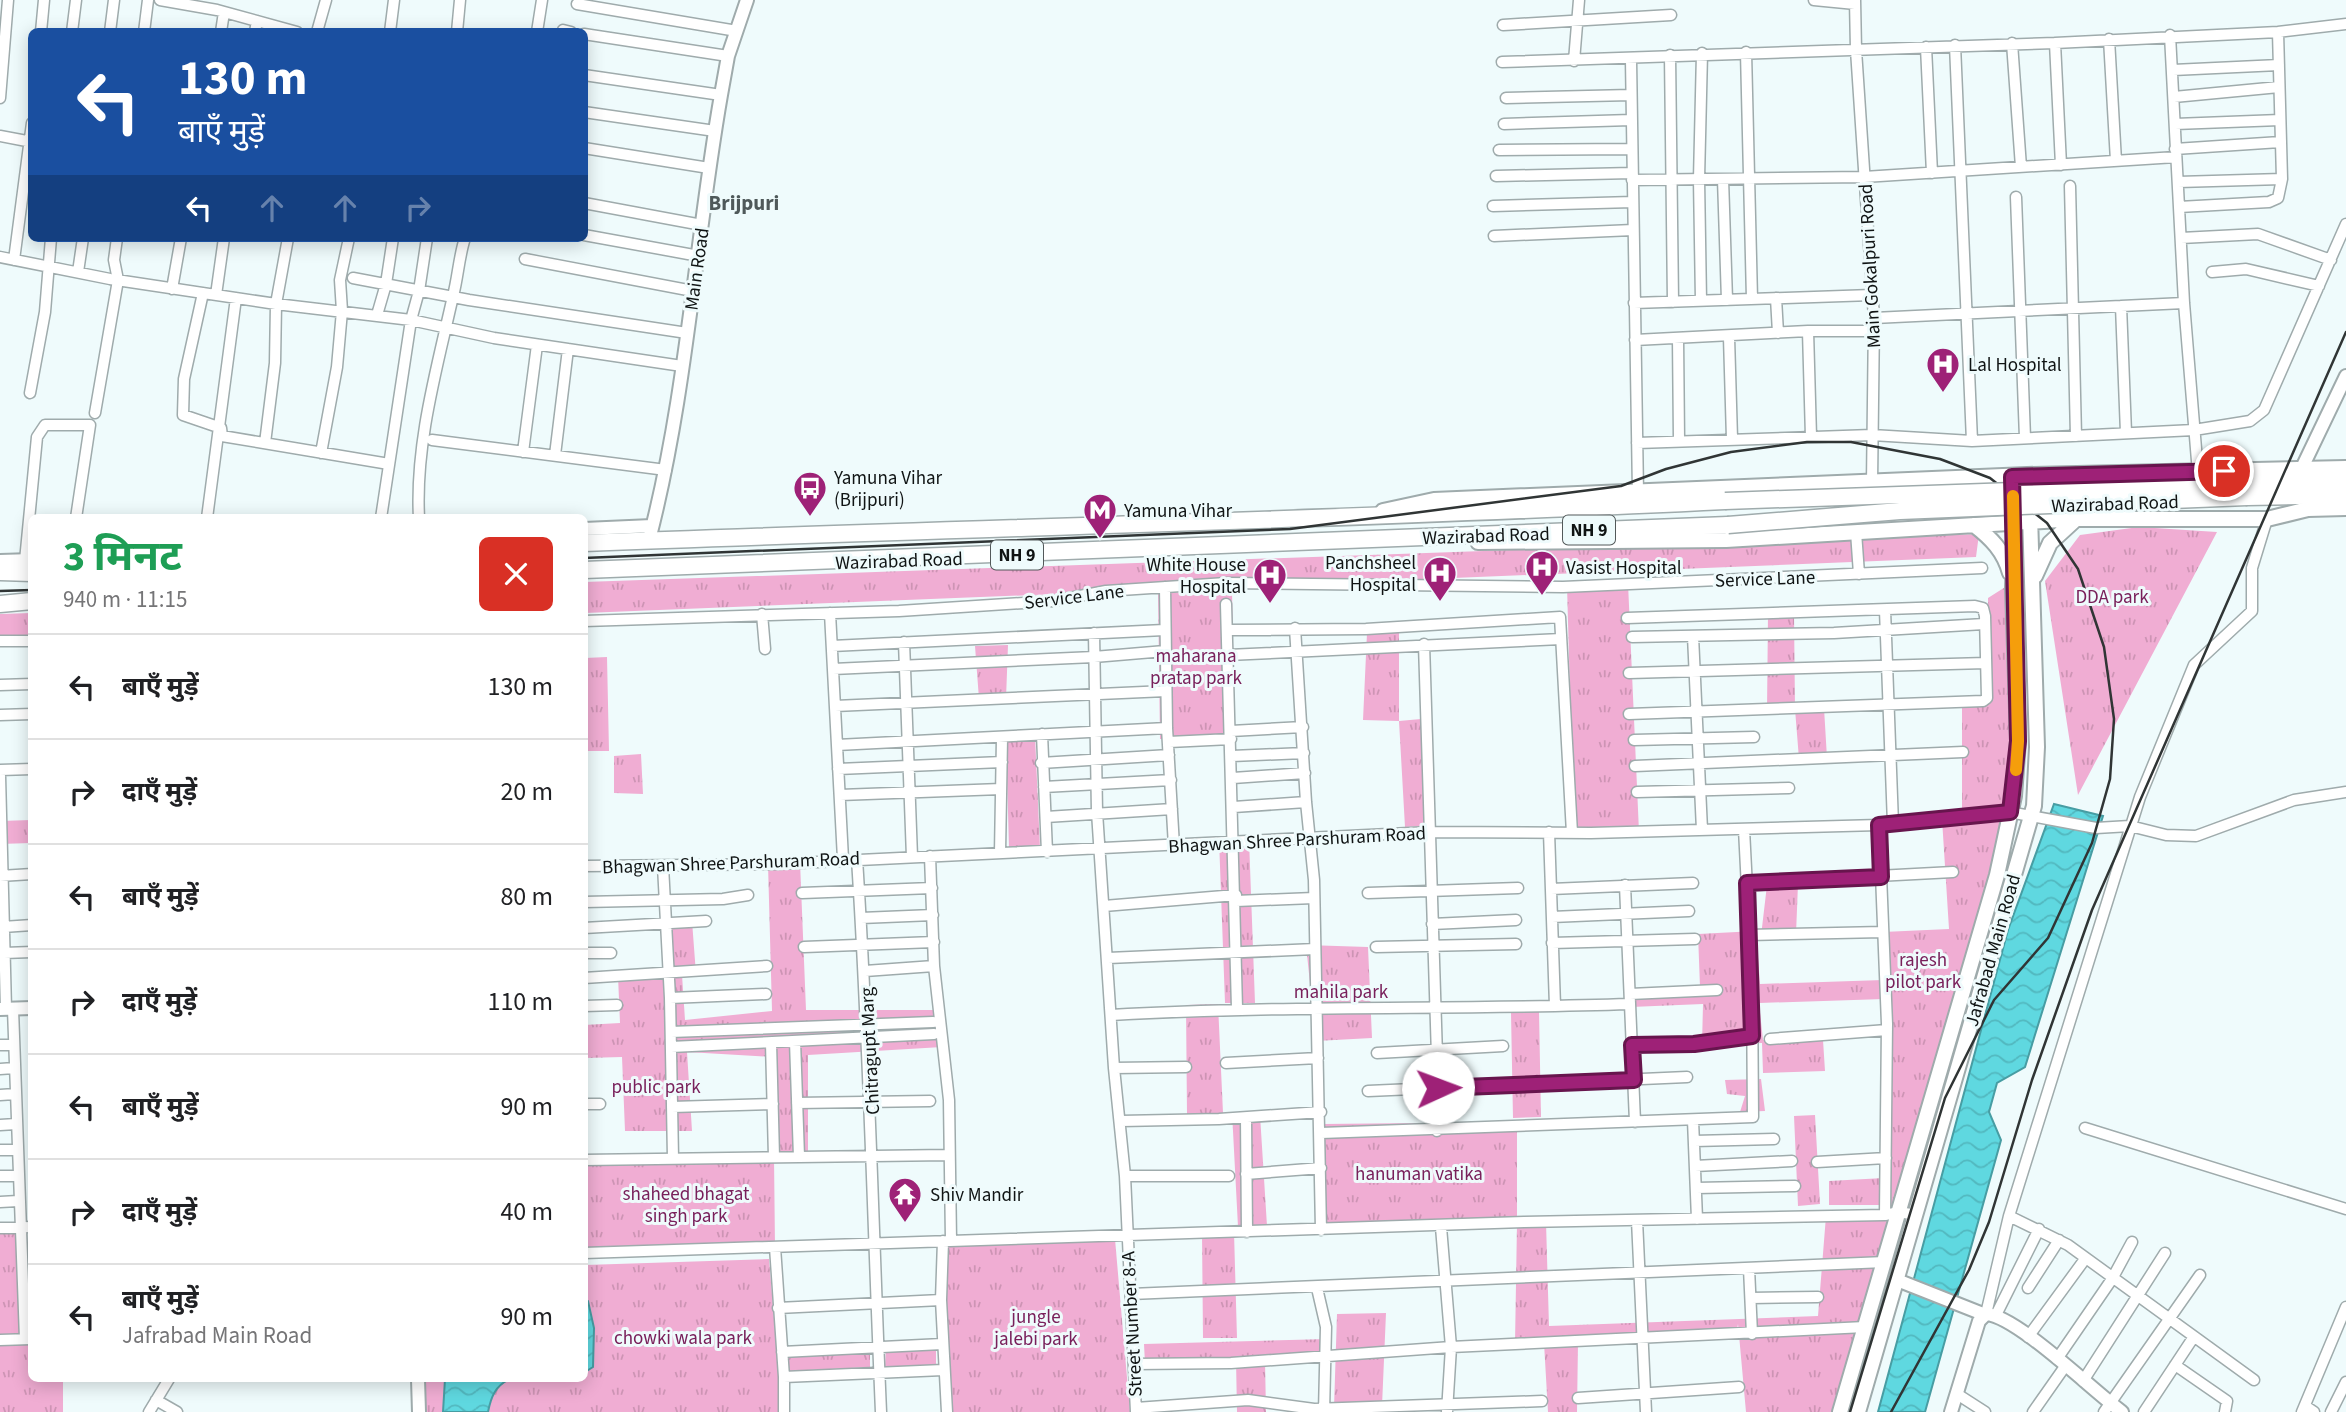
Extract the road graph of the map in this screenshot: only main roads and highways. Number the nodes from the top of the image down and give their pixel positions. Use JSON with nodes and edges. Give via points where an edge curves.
{"nodes":[{"id":1,"x":2346,"y":468,"type":"edge"},
{"id":2,"x":2027,"y":475,"type":"junction"},
{"id":3,"x":2012,"y":477,"type":"junction"},
{"id":4,"x":2346,"y":481,"type":"edge"},
{"id":5,"x":1835,"y":484,"type":"junction"},
{"id":6,"x":2346,"y":495,"type":"edge"},
{"id":7,"x":2346,"y":508,"type":"edge"},
{"id":8,"x":1352,"y":517,"type":"junction"},
{"id":9,"x":2076,"y":519,"type":"junction"},
{"id":10,"x":2023,"y":523,"type":"junction"},
{"id":11,"x":1973,"y":524,"type":"junction"},
{"id":12,"x":1834,"y":534,"type":"junction"},
{"id":13,"x":1358,"y":540,"type":"junction"},
{"id":14,"x":588,"y":542,"type":"edge"},
{"id":15,"x":28,"y":564,"type":"edge"},
{"id":16,"x":588,"y":570,"type":"edge"},
{"id":17,"x":0,"y":572,"type":"edge"},
{"id":18,"x":2013,"y":588,"type":"junction"},
{"id":19,"x":2032,"y":592,"type":"junction"},
{"id":20,"x":28,"y":601,"type":"edge"},
{"id":21,"x":0,"y":604,"type":"edge"},
{"id":22,"x":1840,"y":1412,"type":"edge"},
{"id":23,"x":1858,"y":1412,"type":"edge"}],
"edges":[{"from":1,"to":2,"type":"main road"},
{"from":2,"to":3,"type":"main road"},
{"from":2,"to":10,"type":"main road","name":"Jafrabad Main Road"},
{"from":3,"to":5,"type":"main road"},
{"from":3,"to":10,"type":"main road","name":"Jafrabad Main Road"},
{"from":4,"to":8,"type":"highway","name":"Wazirabad Road","number":"NH 9","bridge":true},
{"from":5,"to":8,"type":"main road","via":[[1434,500]]},
{"from":5,"to":12,"type":"main road","via":[[1826,494],[1825,508]]},
{"from":6,"to":13,"type":"highway","name":"Wazirabad Road","number":"NH 9","bridge":true,"via":[[1900,511],[1728,524]]},
{"from":7,"to":9,"type":"main road","via":[[2308,509],[2267,519]]},
{"from":8,"to":14,"type":"highway","name":"Wazirabad Road","number":"NH 9","via":[[650,533]]},
{"from":9,"to":10,"type":"main road"},
{"from":9,"to":19,"type":"main road","via":[[2062,529],[2041,558]]},
{"from":10,"to":11,"type":"main road"},
{"from":10,"to":18,"type":"main road","name":"Jafrabad Main Road"},
{"from":10,"to":19,"type":"main road","name":"Jafrabad Main Road"},
{"from":11,"to":12,"type":"main road"},
{"from":11,"to":18,"type":"main road","via":[[2001,551]]},
{"from":12,"to":13,"type":"main road","via":[[1726,540]]},
{"from":13,"to":16,"type":"highway","name":"Wazirabad Road","number":"NH 9"},
{"from":15,"to":17,"type":"highway"},
{"from":18,"to":22,"type":"main road","name":"Jafrabad Main Road","via":[[2018,741],[1997,876],[1892,1214],[1885,1262]]},
{"from":19,"to":23,"type":"main road","name":"Jafrabad Main Road","via":[[2037,747],[2034,806]]},
{"from":20,"to":21,"type":"highway"}]}
